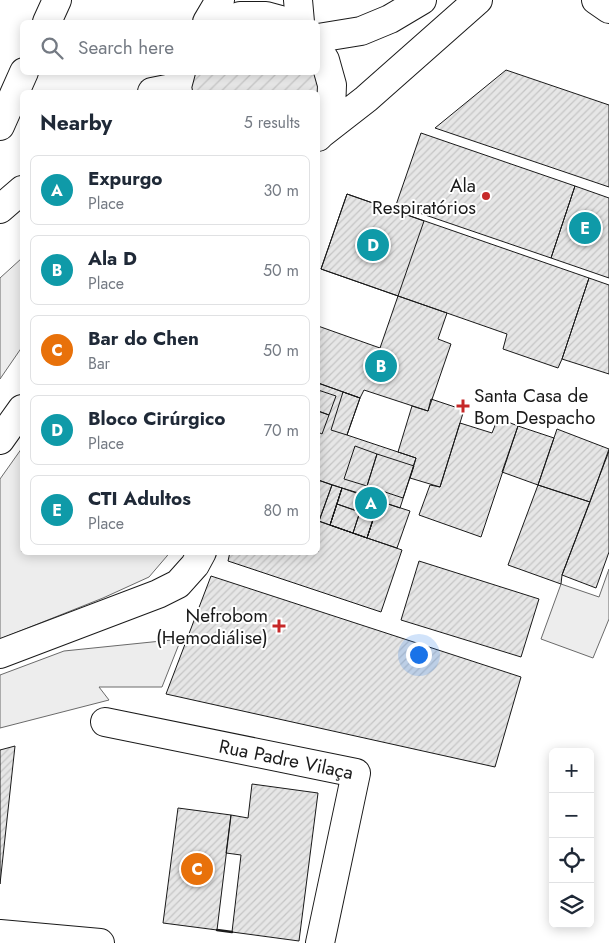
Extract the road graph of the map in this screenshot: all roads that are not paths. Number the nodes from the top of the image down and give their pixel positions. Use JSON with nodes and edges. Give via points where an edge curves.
{"nodes":[{"id":1,"x":57,"y":0,"type":"edge"},
{"id":2,"x":220,"y":0,"type":"edge"},
{"id":3,"x":298,"y":0,"type":"edge"},
{"id":4,"x":422,"y":0,"type":"edge"},
{"id":5,"x":478,"y":0,"type":"edge"},
{"id":6,"x":596,"y":0,"type":"edge"},
{"id":7,"x":609,"y":9,"type":"edge"},
{"id":8,"x":48,"y":20,"type":"edge"},
{"id":9,"x":208,"y":20,"type":"edge"},
{"id":10,"x":228,"y":20,"type":"edge"},
{"id":11,"x":281,"y":20,"type":"edge"},
{"id":12,"x":300,"y":20,"type":"edge"},
{"id":13,"x":320,"y":38,"type":"edge"},
{"id":14,"x":320,"y":51,"type":"edge"},
{"id":15,"x":23,"y":75,"type":"edge"},
{"id":16,"x":0,"y":126,"type":"edge"},
{"id":17,"x":320,"y":134,"type":"edge"},
{"id":18,"x":320,"y":135,"type":"edge"},
{"id":19,"x":20,"y":192,"type":"edge"},
{"id":20,"x":0,"y":209,"type":"edge"},
{"id":21,"x":20,"y":412,"type":"edge"},
{"id":22,"x":0,"y":440,"type":"edge"},
{"id":23,"x":200,"y":555,"type":"edge"},
{"id":24,"x":0,"y":654,"type":"edge"},
{"id":25,"x":104,"y":722,"type":"dead end"},
{"id":26,"x":0,"y":934,"type":"edge"},
{"id":27,"x":100,"y":943,"type":"edge"},
{"id":28,"x":320,"y":943,"type":"edge"}],
"edges":[{"from":1,"to":8,"type":"street"},
{"from":2,"to":9,"type":"street"},
{"from":3,"to":12,"type":"street"},
{"from":4,"to":13,"type":"street","via":[[361,31]]},
{"from":5,"to":18,"type":"street","via":[[391,78]]},
{"from":6,"to":7,"type":"street"},
{"from":10,"to":11,"type":"street","via":[[240,16],[266,16]]},
{"from":14,"to":17,"type":"street","via":[[332,85],[331,110]]},
{"from":15,"to":16,"type":"street"},
{"from":19,"to":20,"type":"street"},
{"from":21,"to":22,"type":"street"},
{"from":23,"to":24,"type":"street","via":[[178,584],[158,594]]},
{"from":25,"to":28,"type":"street","name":"Rua Padre Vilaça","via":[[356,773]]},
{"from":26,"to":27,"type":"street"}]}
